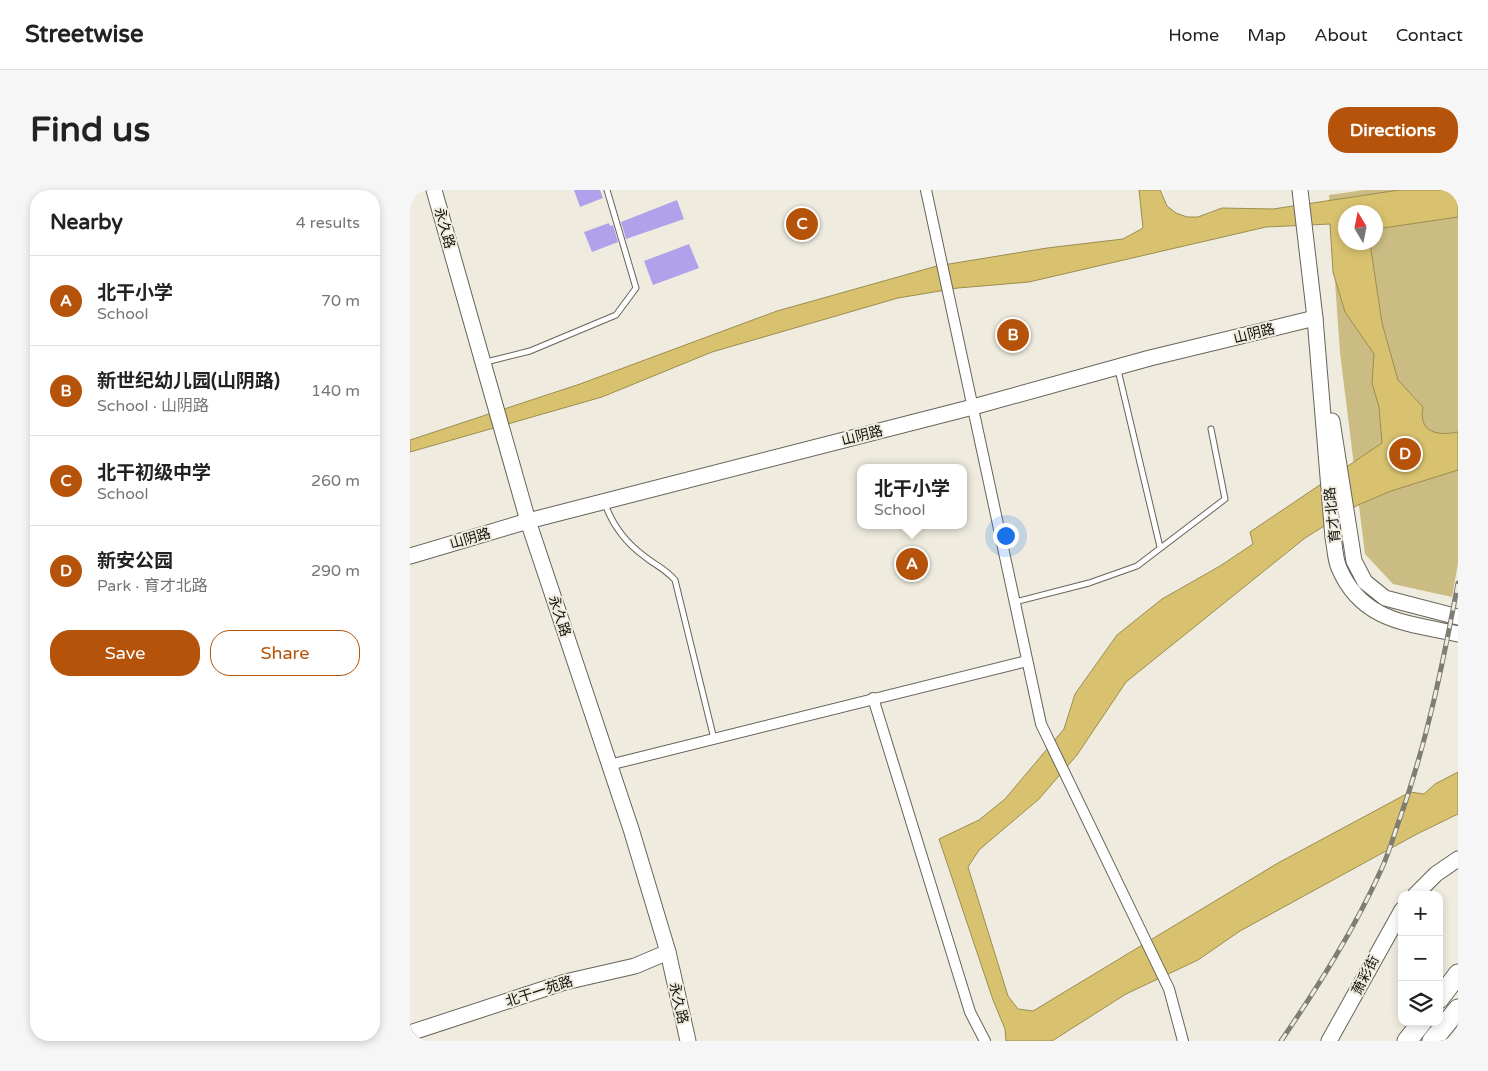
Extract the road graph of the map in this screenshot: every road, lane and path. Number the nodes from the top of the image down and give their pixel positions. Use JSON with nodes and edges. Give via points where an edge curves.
{"nodes":[{"id":1,"x":434,"y":190,"type":"edge"},
{"id":2,"x":607,"y":190,"type":"edge"},
{"id":3,"x":926,"y":190,"type":"edge"},
{"id":4,"x":1301,"y":191,"type":"edge"},
{"id":5,"x":1315,"y":318,"type":"junction"},
{"id":6,"x":483,"y":362,"type":"junction"},
{"id":7,"x":1117,"y":367,"type":"junction"},
{"id":8,"x":973,"y":407,"type":"junction"},
{"id":9,"x":1211,"y":429,"type":"dead end"},
{"id":10,"x":1332,"y":465,"type":"junction"},
{"id":11,"x":604,"y":501,"type":"junction"},
{"id":12,"x":528,"y":521,"type":"junction"},
{"id":13,"x":1160,"y":547,"type":"junction"},
{"id":14,"x":410,"y":556,"type":"edge"},
{"id":15,"x":1015,"y":602,"type":"junction"},
{"id":16,"x":1458,"y":617,"type":"edge"},
{"id":17,"x":1458,"y":634,"type":"edge"},
{"id":18,"x":1027,"y":661,"type":"junction"},
{"id":19,"x":873,"y":698,"type":"junction"},
{"id":20,"x":714,"y":738,"type":"junction"},
{"id":21,"x":609,"y":765,"type":"junction"},
{"id":22,"x":1458,"y":859,"type":"edge"},
{"id":23,"x":1419,"y":891,"type":"edge"},
{"id":24,"x":1398,"y":917,"type":"edge"},
{"id":25,"x":668,"y":952,"type":"junction"},
{"id":26,"x":1458,"y":974,"type":"edge"},
{"id":27,"x":1443,"y":994,"type":"edge"},
{"id":28,"x":1458,"y":1008,"type":"edge"},
{"id":29,"x":1419,"y":1026,"type":"edge"},
{"id":30,"x":410,"y":1033,"type":"edge"},
{"id":31,"x":688,"y":1041,"type":"edge"},
{"id":32,"x":985,"y":1041,"type":"edge"},
{"id":33,"x":1183,"y":1041,"type":"edge"},
{"id":34,"x":1329,"y":1041,"type":"edge"},
{"id":35,"x":1407,"y":1041,"type":"edge"},
{"id":36,"x":1432,"y":1041,"type":"edge"}],
"edges":[{"from":1,"to":6,"type":"main road","name":"永久路"},
{"from":2,"to":6,"type":"lane","via":[[636,288],[616,315],[530,351]]},
{"from":3,"to":8,"type":"street"},
{"from":4,"to":5,"type":"main road","name":"育才北路"},
{"from":5,"to":7,"type":"main road","name":"山阴路"},
{"from":5,"to":10,"type":"main road","name":"育才北路"},
{"from":6,"to":12,"type":"main road","name":"永久路"},
{"from":7,"to":8,"type":"main road","name":"山阴路"},
{"from":7,"to":13,"type":"lane"},
{"from":8,"to":11,"type":"main road","name":"山阴路"},
{"from":8,"to":15,"type":"street"},
{"from":9,"to":13,"type":"lane","via":[[1225,499]]},
{"from":10,"to":16,"type":"main road","name":"育才北路","via":[[1354,561],[1365,582],[1385,598]]},
{"from":10,"to":17,"type":"main road","name":"育才北路","via":[[1333,538],[1338,567],[1352,592],[1376,613]]},
{"from":11,"to":12,"type":"main road","name":"山阴路"},
{"from":11,"to":20,"type":"lane","via":[[611,522],[622,536],[645,557],[664,568],[674,580]]},
{"from":12,"to":14,"type":"main road","name":"山阴路"},
{"from":12,"to":21,"type":"main road","name":"永久路"},
{"from":13,"to":15,"type":"lane","via":[[1137,566],[1089,583]]},
{"from":15,"to":18,"type":"street"},
{"from":18,"to":19,"type":"street"},
{"from":18,"to":33,"type":"street","via":[[1041,724],[1169,989]]},
{"from":19,"to":20,"type":"street"},
{"from":19,"to":32,"type":"street","via":[[970,1012]]},
{"from":20,"to":21,"type":"street"},
{"from":21,"to":25,"type":"main road","name":"永久路"},
{"from":22,"to":23,"type":"main road"},
{"from":24,"to":34,"type":"main road","name":"萧彩街"},
{"from":25,"to":30,"type":"main road","name":"北干一苑路","via":[[635,966],[565,982]]},
{"from":25,"to":31,"type":"main road","name":"永久路"},
{"from":26,"to":27,"type":"highway"},
{"from":28,"to":36,"type":"highway"},
{"from":29,"to":35,"type":"highway"}]}
